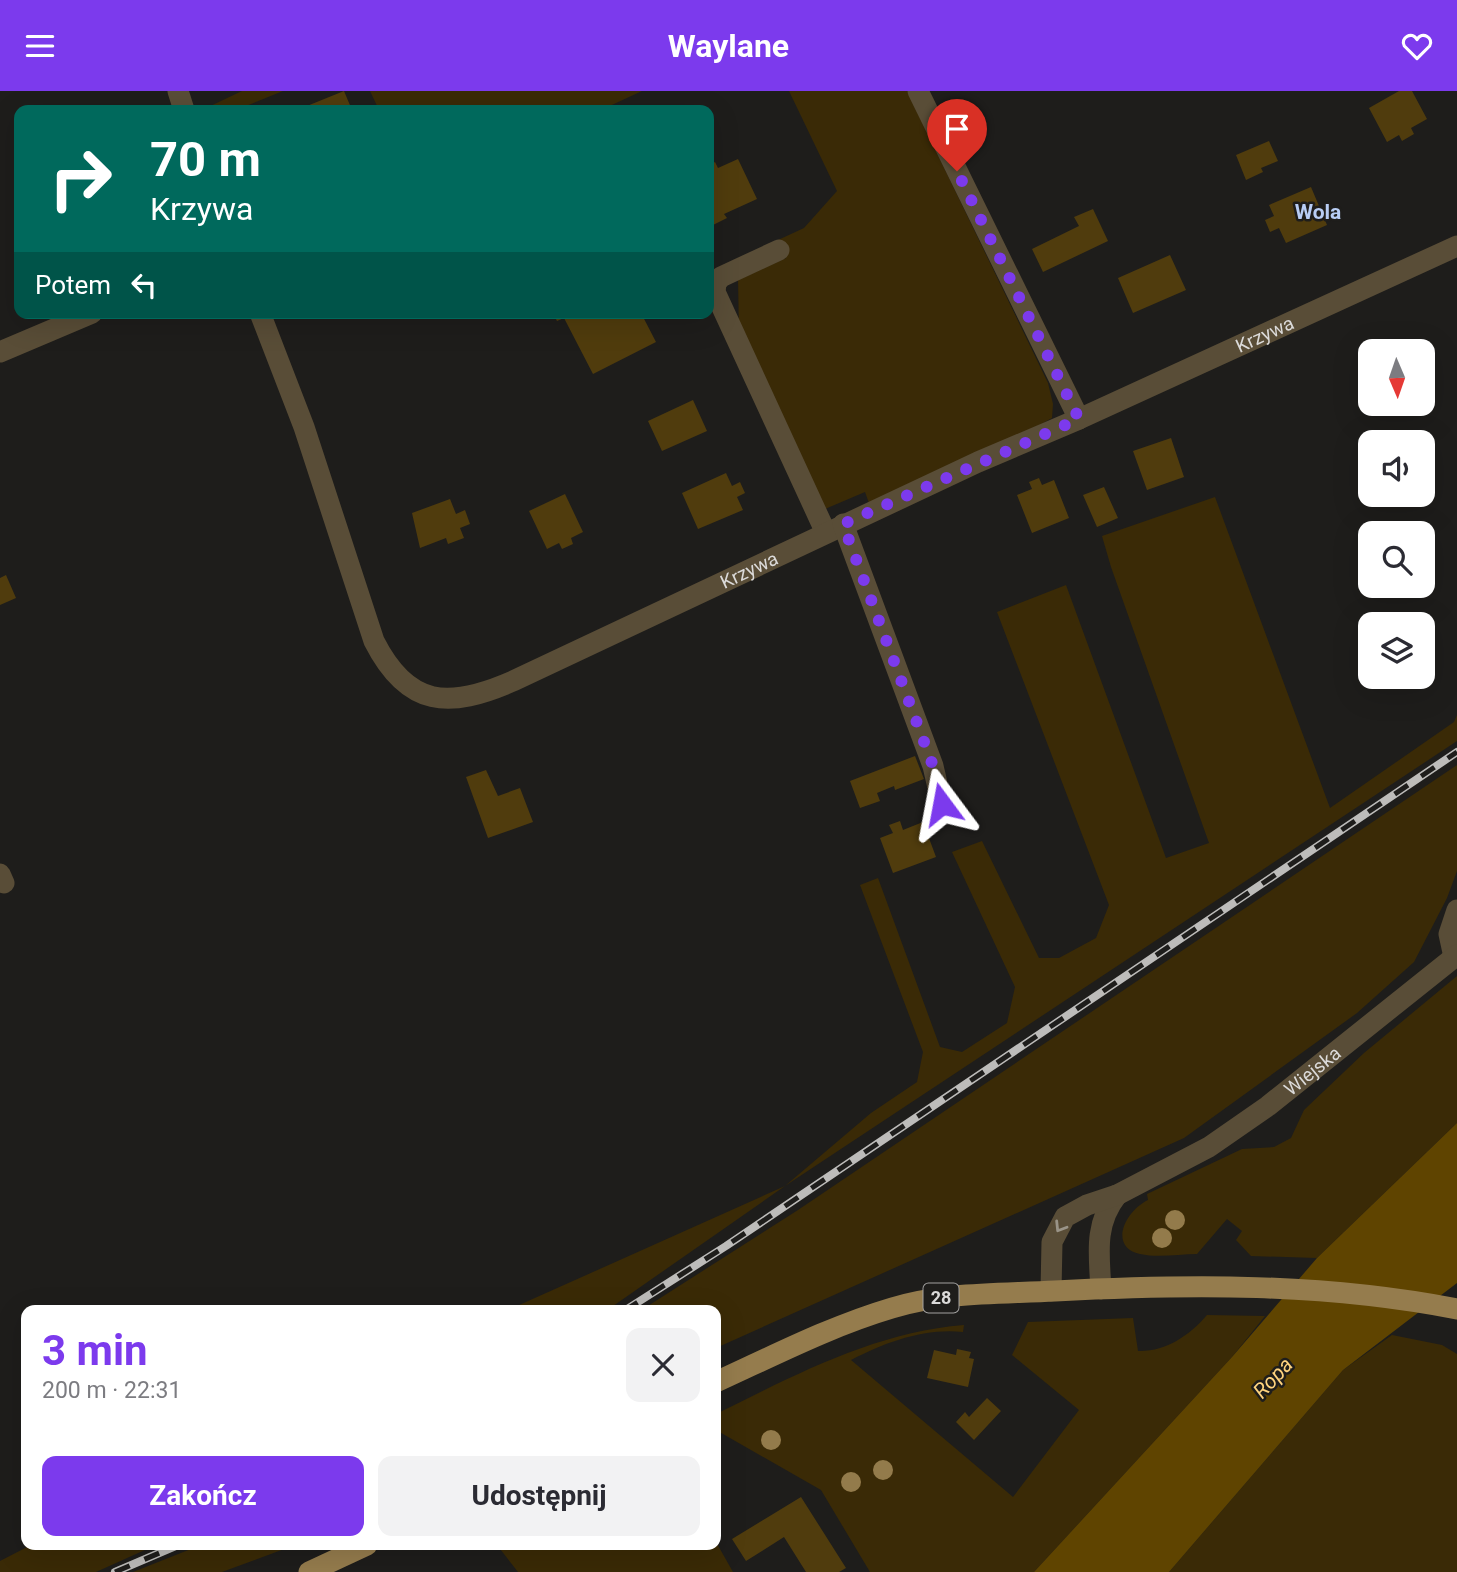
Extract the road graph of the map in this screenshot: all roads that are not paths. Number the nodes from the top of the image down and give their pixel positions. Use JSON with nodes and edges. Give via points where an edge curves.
{"nodes":[{"id":1,"x":918,"y":91,"type":"edge"},
{"id":2,"x":1457,"y":246,"type":"edge"},
{"id":3,"x":779,"y":250,"type":"dead end"},
{"id":4,"x":78,"y":319,"type":"edge"},
{"id":5,"x":262,"y":319,"type":"edge"},
{"id":6,"x":0,"y":352,"type":"edge"},
{"id":7,"x":1079,"y":419,"type":"junction"},
{"id":8,"x":834,"y":529,"type":"junction"},
{"id":9,"x":942,"y":804,"type":"dead end"},
{"id":10,"x":1457,"y":910,"type":"edge"},
{"id":11,"x":1456,"y":956,"type":"edge"},
{"id":12,"x":1117,"y":1195,"type":"junction"},
{"id":13,"x":1101,"y":1289,"type":"junction"},
{"id":14,"x":1051,"y":1291,"type":"junction"},
{"id":15,"x":1457,"y":1309,"type":"edge"},
{"id":16,"x":721,"y":1380,"type":"edge"},
{"id":17,"x":356,"y":1550,"type":"edge"},
{"id":18,"x":309,"y":1572,"type":"edge"}],
"edges":[{"from":1,"to":7,"type":"street"},
{"from":2,"to":7,"type":"street","name":"Krzywa"},
{"from":3,"to":8,"type":"street","via":[[721,277],[715,292]]},
{"from":4,"to":6,"type":"street"},
{"from":5,"to":8,"type":"street","name":"Krzywa","via":[[304,427],[374,641],[391,670],[419,694],[443,700],[491,691]]},
{"from":7,"to":8,"type":"street","name":"Krzywa"},
{"from":8,"to":9,"type":"street","via":[[933,766]]},
{"from":10,"to":11,"type":"street","name":"Wiejska","via":[[1448,934]]},
{"from":11,"to":12,"type":"street","name":"Wiejska","via":[[1268,1107],[1209,1147]]},
{"from":12,"to":13,"type":"street","via":[[1099,1231]]},
{"from":12,"to":14,"type":"street","name":"Wiejska","one_way":true,"via":[[1073,1211],[1059,1225],[1051,1249]]},
{"from":13,"to":14,"type":"main road","number":"28"},
{"from":13,"to":15,"type":"main road","number":"28","via":[[1204,1285],[1311,1289]]},
{"from":14,"to":16,"type":"main road","number":"28","via":[[934,1299],[892,1308]]},
{"from":17,"to":18,"type":"main road"}]}
